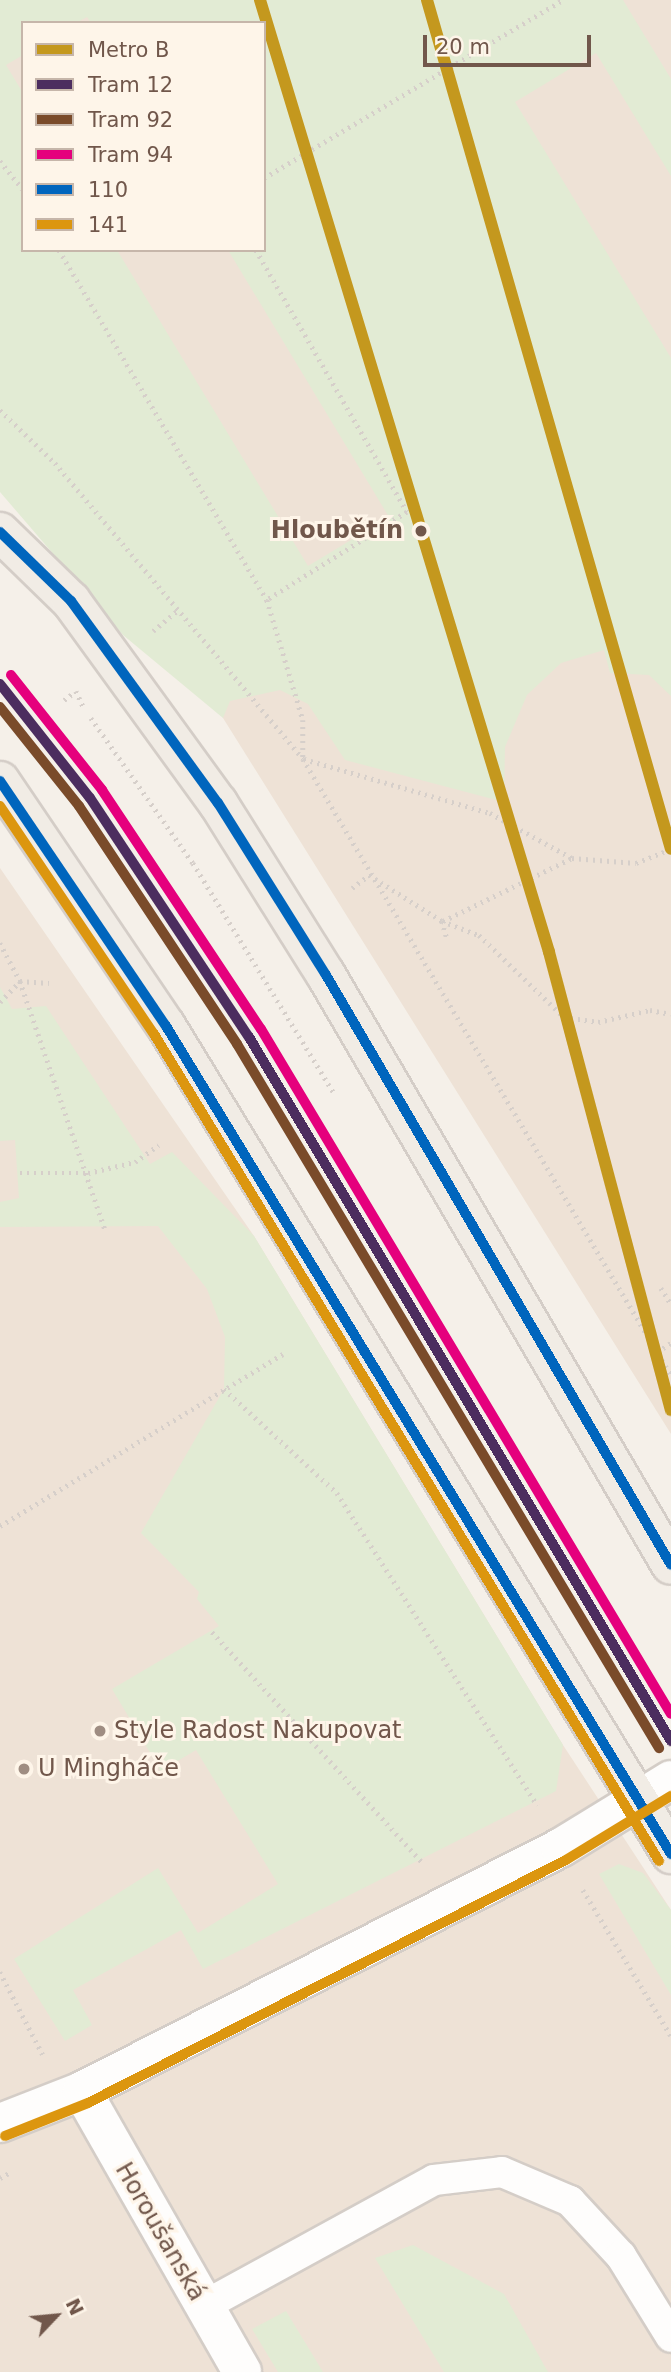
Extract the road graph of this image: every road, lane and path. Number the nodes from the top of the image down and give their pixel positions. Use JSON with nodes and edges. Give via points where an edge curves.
{"nodes":[{"id":1,"x":564,"y":0,"type":"edge"},
{"id":2,"x":0,"y":161,"type":"edge"},
{"id":3,"x":266,"y":177,"type":"edge"},
{"id":4,"x":21,"y":187,"type":"edge"},
{"id":5,"x":60,"y":252,"type":"edge"},
{"id":6,"x":257,"y":252,"type":"edge"},
{"id":7,"x":0,"y":410,"type":"edge"},
{"id":8,"x":0,"y":532,"type":"edge"},
{"id":9,"x":267,"y":600,"type":"junction"},
{"id":10,"x":80,"y":688,"type":"dead end"},
{"id":11,"x":72,"y":694,"type":"junction"},
{"id":12,"x":64,"y":700,"type":"dead end"},
{"id":13,"x":303,"y":759,"type":"junction"},
{"id":14,"x":0,"y":781,"type":"edge"},
{"id":15,"x":671,"y":849,"type":"edge"},
{"id":16,"x":572,"y":858,"type":"junction"},
{"id":17,"x":369,"y":876,"type":"junction"},
{"id":18,"x":352,"y":888,"type":"dead end"},
{"id":19,"x":442,"y":921,"type":"junction"},
{"id":20,"x":447,"y":938,"type":"dead end"},
{"id":21,"x":0,"y":943,"type":"edge"},
{"id":22,"x":20,"y":981,"type":"junction"},
{"id":23,"x":49,"y":983,"type":"dead end"},
{"id":24,"x":0,"y":1002,"type":"edge"},
{"id":25,"x":671,"y":1014,"type":"edge"},
{"id":26,"x":339,"y":1101,"type":"dead end"},
{"id":27,"x":158,"y":1145,"type":"dead end"},
{"id":28,"x":20,"y":1173,"type":"dead end"},
{"id":29,"x":88,"y":1173,"type":"junction"},
{"id":30,"x":105,"y":1229,"type":"dead end"},
{"id":31,"x":661,"y":1288,"type":"dead end"},
{"id":32,"x":671,"y":1304,"type":"edge"},
{"id":33,"x":671,"y":1343,"type":"edge"},
{"id":34,"x":657,"y":1352,"type":"junction"},
{"id":35,"x":283,"y":1354,"type":"dead end"},
{"id":36,"x":671,"y":1376,"type":"edge"},
{"id":37,"x":224,"y":1389,"type":"junction"},
{"id":38,"x":0,"y":1526,"type":"edge"},
{"id":39,"x":671,"y":1565,"type":"edge"},
{"id":40,"x":212,"y":1632,"type":"dead end"},
{"id":41,"x":671,"y":1780,"type":"edge"},
{"id":42,"x":639,"y":1801,"type":"junction"},
{"id":43,"x":540,"y":1809,"type":"dead end"},
{"id":44,"x":671,"y":1854,"type":"edge"},
{"id":45,"x":425,"y":1870,"type":"dead end"},
{"id":46,"x":577,"y":1880,"type":"dead end"},
{"id":47,"x":0,"y":1972,"type":"edge"},
{"id":48,"x":671,"y":2036,"type":"edge"},
{"id":49,"x":72,"y":2093,"type":"junction"},
{"id":50,"x":0,"y":2123,"type":"edge"},
{"id":51,"x":202,"y":2307,"type":"junction"},
{"id":52,"x":671,"y":2337,"type":"edge"},
{"id":53,"x":242,"y":2372,"type":"edge"}],
"edges":[{"from":1,"to":3,"type":"path"},
{"from":2,"to":4,"type":"path"},
{"from":5,"to":9,"type":"path"},
{"from":6,"to":9,"type":"path","via":[[407,512]]},
{"from":7,"to":13,"type":"path","via":[[55,463]]},
{"from":8,"to":39,"type":"main road","via":[[71,601],[218,803],[326,975]]},
{"from":9,"to":13,"type":"path","via":[[303,720]]},
{"from":10,"to":11,"type":"path"},
{"from":11,"to":12,"type":"path"},
{"from":11,"to":26,"type":"path","via":[[193,863]]},
{"from":13,"to":16,"type":"path","via":[[490,813]]},
{"from":13,"to":17,"type":"path"},
{"from":14,"to":42,"type":"main road","via":[[166,1026]]},
{"from":15,"to":16,"type":"path","via":[[636,863]]},
{"from":16,"to":19,"type":"path"},
{"from":17,"to":18,"type":"path"},
{"from":17,"to":19,"type":"path"},
{"from":17,"to":34,"type":"path"},
{"from":19,"to":20,"type":"path"},
{"from":19,"to":25,"type":"path","via":[[479,935],[564,1017],[598,1022],[650,1010]]},
{"from":21,"to":22,"type":"path"},
{"from":22,"to":23,"type":"path"},
{"from":22,"to":24,"type":"path"},
{"from":22,"to":29,"type":"path"},
{"from":27,"to":29,"type":"path","via":[[135,1162]]},
{"from":28,"to":29,"type":"path"},
{"from":29,"to":30,"type":"path"},
{"from":31,"to":32,"type":"path"},
{"from":33,"to":34,"type":"path"},
{"from":34,"to":36,"type":"path"},
{"from":35,"to":37,"type":"path"},
{"from":37,"to":38,"type":"path"},
{"from":37,"to":43,"type":"path","via":[[337,1493]]},
{"from":40,"to":45,"type":"path"},
{"from":41,"to":42,"type":"street"},
{"from":42,"to":44,"type":"main road"},
{"from":42,"to":49,"type":"street","via":[[548,1854]]},
{"from":46,"to":48,"type":"path"},
{"from":47,"to":49,"type":"path"},
{"from":49,"to":50,"type":"street"},
{"from":49,"to":51,"type":"street","name":"Horoušanská"},
{"from":51,"to":52,"type":"lane","via":[[434,2180],[502,2172],[570,2201],[621,2256]]},
{"from":51,"to":53,"type":"street","name":"Horoušanská"}]}
